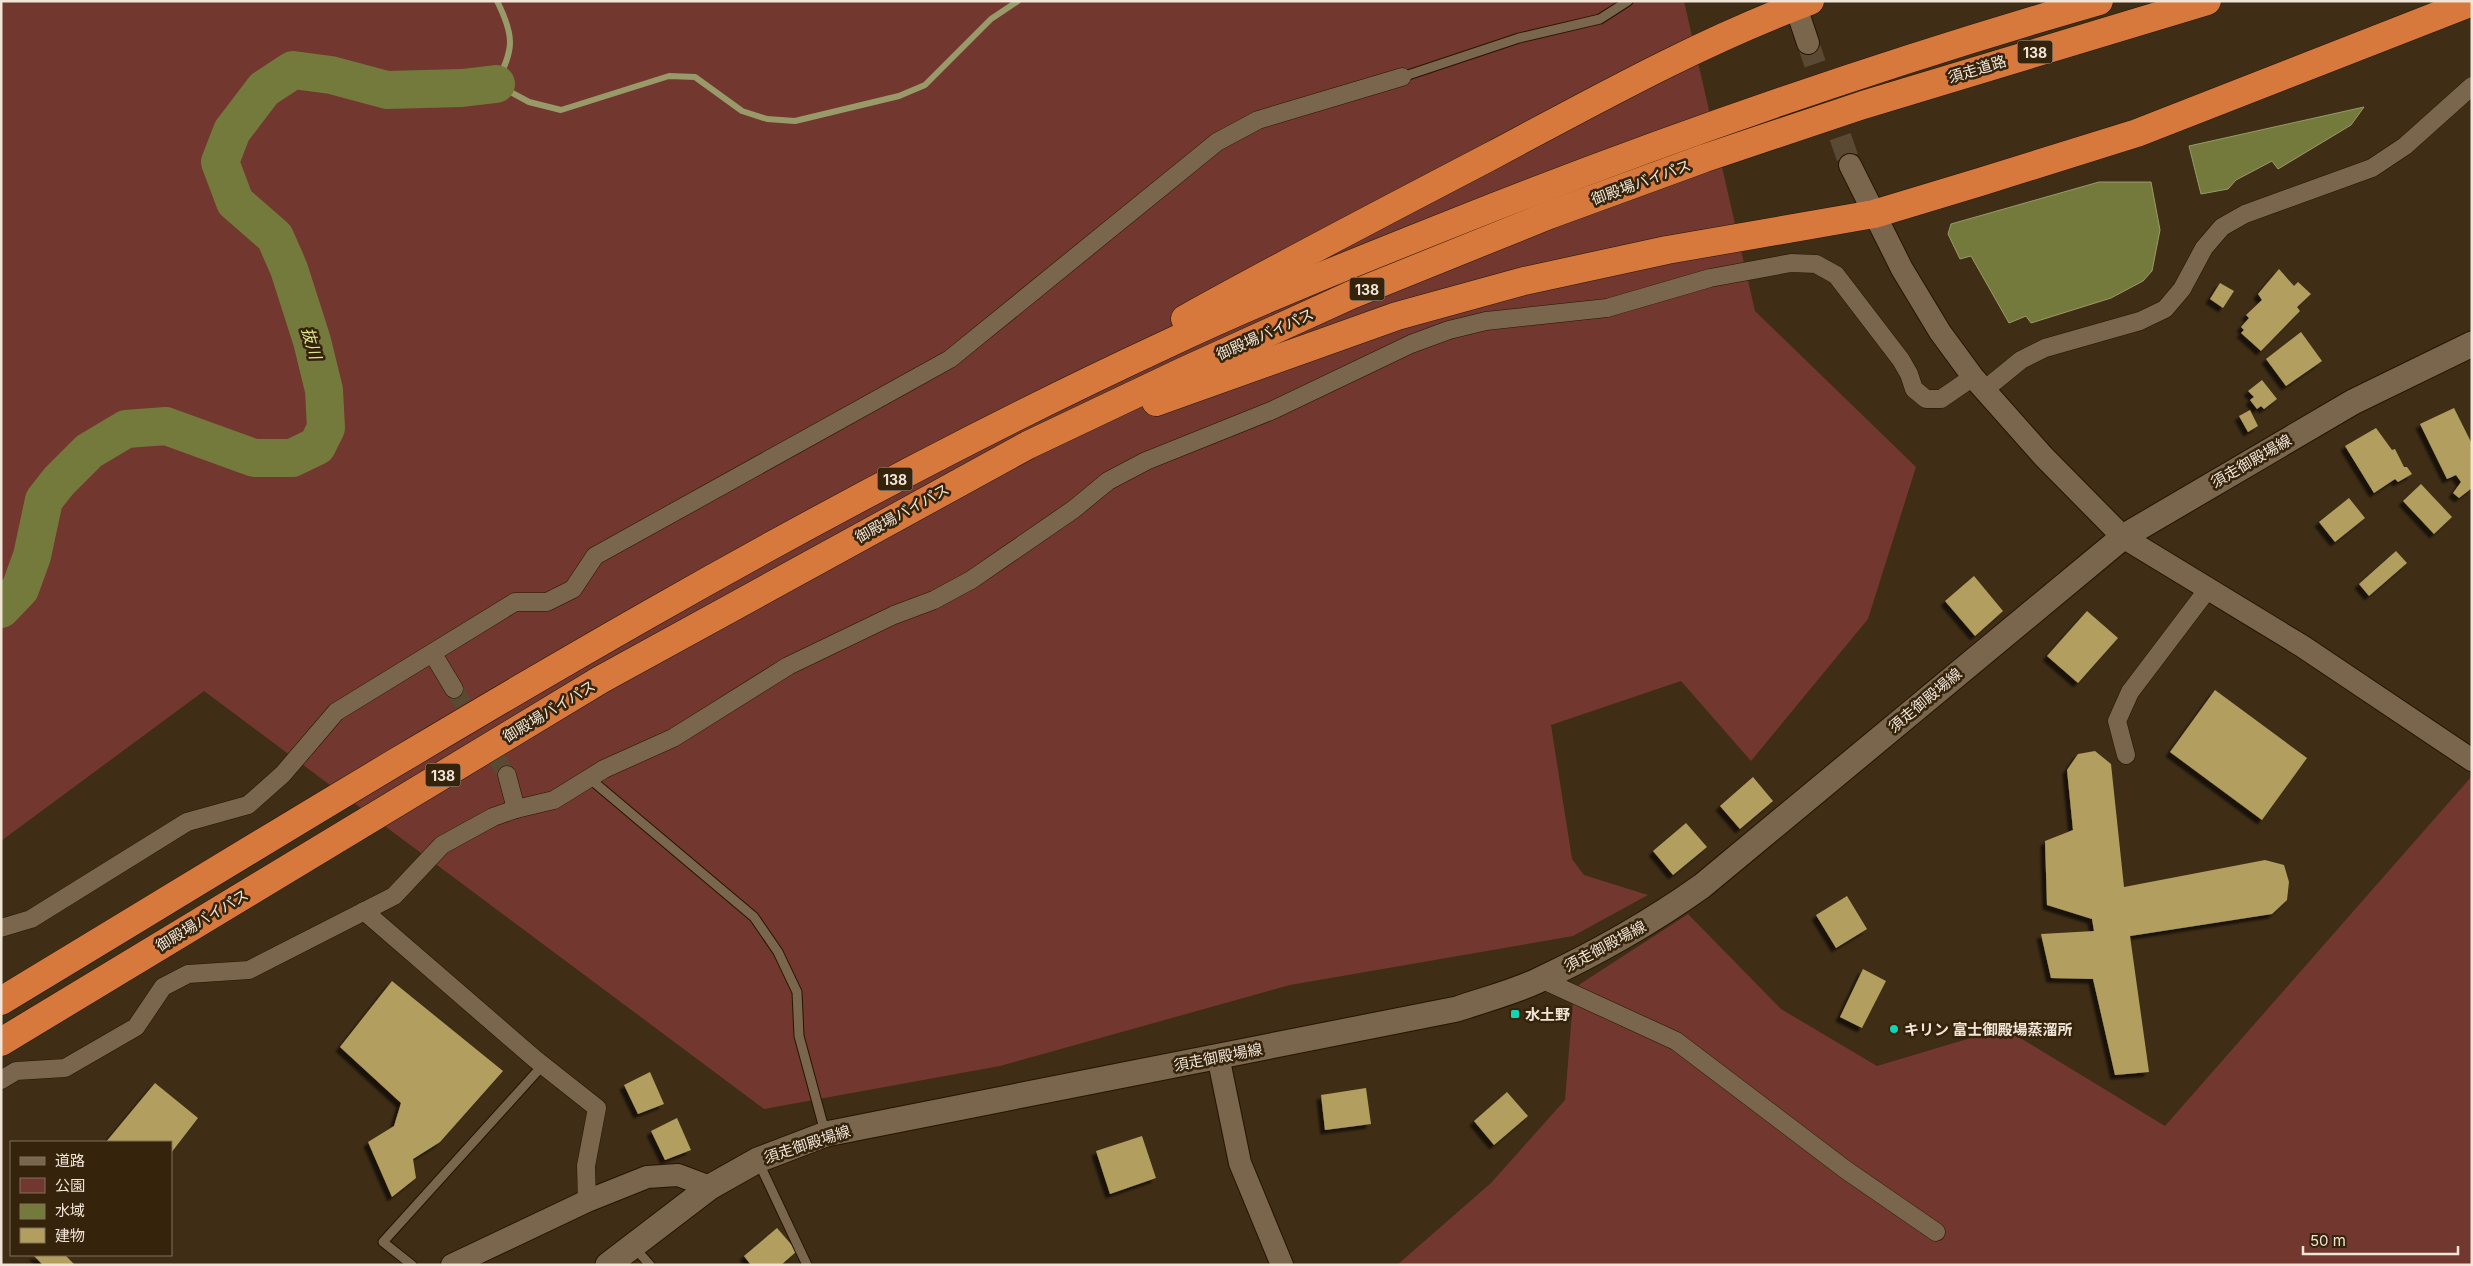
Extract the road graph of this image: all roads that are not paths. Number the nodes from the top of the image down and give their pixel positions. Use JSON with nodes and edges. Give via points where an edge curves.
{"nodes":[{"id":1,"x":1628,"y":1,"type":"edge"},
{"id":2,"x":2099,"y":1,"type":"edge"},
{"id":3,"x":2207,"y":1,"type":"edge"},
{"id":4,"x":2472,"y":2,"type":"edge"},
{"id":5,"x":1800,"y":3,"type":"edge"},
{"id":6,"x":1808,"y":43,"type":"tunnel mouth"},
{"id":7,"x":1402,"y":77,"type":"joint"},
{"id":8,"x":1848,"y":78,"type":"joint"},
{"id":9,"x":2472,"y":86,"type":"edge"},
{"id":10,"x":1863,"y":105,"type":"joint"},
{"id":11,"x":1850,"y":165,"type":"tunnel mouth"},
{"id":12,"x":1874,"y":214,"type":"junction"},
{"id":13,"x":2472,"y":344,"type":"edge"},
{"id":14,"x":1978,"y":384,"type":"junction"},
{"id":15,"x":941,"y":455,"type":"junction"},
{"id":16,"x":891,"y":519,"type":"junction"},
{"id":17,"x":2123,"y":537,"type":"junction"},
{"id":18,"x":2208,"y":589,"type":"junction"},
{"id":19,"x":433,"y":654,"type":"junction"},
{"id":20,"x":454,"y":690,"type":"tunnel mouth"},
{"id":21,"x":2126,"y":755,"type":"dead end"},
{"id":22,"x":2472,"y":760,"type":"edge"},
{"id":23,"x":507,"y":776,"type":"tunnel mouth"},
{"id":24,"x":589,"y":778,"type":"junction"},
{"id":25,"x":516,"y":809,"type":"junction"},
{"id":26,"x":364,"y":911,"type":"junction"},
{"id":27,"x":1,"y":928,"type":"edge"},
{"id":28,"x":1541,"y":979,"type":"junction"},
{"id":29,"x":1,"y":1001,"type":"edge"},
{"id":30,"x":1,"y":1042,"type":"edge"},
{"id":31,"x":1218,"y":1056,"type":"junction"},
{"id":32,"x":543,"y":1065,"type":"junction"},
{"id":33,"x":1,"y":1080,"type":"edge"},
{"id":34,"x":826,"y":1134,"type":"junction"},
{"id":35,"x":758,"y":1160,"type":"junction"},
{"id":36,"x":710,"y":1186,"type":"junction"},
{"id":37,"x":587,"y":1202,"type":"junction"},
{"id":38,"x":1936,"y":1232,"type":"dead end"},
{"id":39,"x":633,"y":1246,"type":"junction"},
{"id":40,"x":412,"y":1265,"type":"edge"},
{"id":41,"x":452,"y":1265,"type":"edge"},
{"id":42,"x":608,"y":1265,"type":"edge"},
{"id":43,"x":650,"y":1265,"type":"edge"},
{"id":44,"x":807,"y":1265,"type":"edge"},
{"id":45,"x":1282,"y":1265,"type":"edge"}],
"edges":[{"from":1,"to":7,"type":"lane","via":[[1600,20],[1519,38]]},
{"from":2,"to":8,"type":"highway","name":"須走道路","number":"138"},
{"from":3,"to":10,"type":"highway","name":"須走道路","number":"138"},
{"from":4,"to":12,"type":"highway","via":[[2137,133]]},
{"from":5,"to":6,"type":"street"},
{"from":5,"to":15,"type":"highway","via":[[1616,89],[1293,258]]},
{"from":7,"to":19,"type":"street","via":[[1258,120],[1217,142],[950,359],[595,556],[573,589],[547,602],[515,602]]},
{"from":8,"to":15,"type":"highway","name":"御殿場バイパス","number":"138","via":[[1698,130],[1334,270],[1164,345]]},
{"from":9,"to":14,"type":"street","via":[[2405,146],[2372,168],[2245,214],[2222,227],[2204,248],[2182,289],[2166,309],[2132,324],[2044,348]]},
{"from":10,"to":16,"type":"highway","name":"御殿場バイパス","number":"138","via":[[1550,215],[1351,295],[1028,445]]},
{"from":11,"to":12,"type":"street"},
{"from":12,"to":14,"type":"street","via":[[1940,332]]},
{"from":12,"to":16,"type":"highway","via":[[1667,250],[1524,281],[1396,316],[1176,394]]},
{"from":13,"to":17,"type":"main road","name":"須走御殿場線","via":[[2353,402]]},
{"from":14,"to":17,"type":"street"},
{"from":14,"to":24,"type":"street","via":[[1941,399],[1926,399],[1914,390],[1900,360],[1836,276],[1816,264],[1791,263],[1710,278],[1607,308],[1486,321],[1449,330],[1411,344],[1273,410],[1146,461],[1108,481],[1074,509],[971,580],[934,600],[832,643],[788,666],[672,738]]},
{"from":15,"to":29,"type":"highway","name":"御殿場バイパス","number":"138","via":[[579,653]]},
{"from":16,"to":30,"type":"highway","name":"御殿場バイパス","number":"138","via":[[600,680]]},
{"from":17,"to":18,"type":"street"},
{"from":17,"to":28,"type":"main road","name":"須走御殿場線","via":[[1702,886],[1657,918]]},
{"from":18,"to":21,"type":"street","via":[[2130,692],[2117,721]]},
{"from":18,"to":22,"type":"street","via":[[2302,646]]},
{"from":19,"to":20,"type":"street"},
{"from":19,"to":27,"type":"street","via":[[336,712],[283,774],[248,805],[187,822],[31,919]]},
{"from":23,"to":25,"type":"street"},
{"from":24,"to":25,"type":"street","via":[[554,800]]},
{"from":24,"to":34,"type":"lane","via":[[754,917],[773,945],[797,992],[799,1036]]},
{"from":25,"to":26,"type":"street","via":[[493,817],[442,845],[394,896]]},
{"from":26,"to":32,"type":"street"},
{"from":26,"to":33,"type":"street","via":[[249,970],[188,974],[163,987],[136,1027],[65,1068],[16,1071]]},
{"from":28,"to":31,"type":"main road","name":"須走御殿場線","via":[[1457,1009]]},
{"from":28,"to":38,"type":"street","via":[[1676,1041],[1846,1170]]},
{"from":31,"to":34,"type":"main road","name":"須走御殿場線"},
{"from":31,"to":45,"type":"street","via":[[1240,1163]]},
{"from":32,"to":37,"type":"street","via":[[597,1108],[586,1166]]},
{"from":32,"to":40,"type":"lane","via":[[383,1242]]},
{"from":34,"to":35,"type":"main road","name":"須走御殿場線"},
{"from":35,"to":36,"type":"main road","name":"須走御殿場線"},
{"from":35,"to":44,"type":"lane"},
{"from":36,"to":37,"type":"street","via":[[678,1175],[647,1177]]},
{"from":36,"to":39,"type":"main road","name":"須走御殿場線"},
{"from":37,"to":41,"type":"street"},
{"from":39,"to":42,"type":"main road","name":"須走御殿場線"},
{"from":39,"to":43,"type":"lane"}]}
